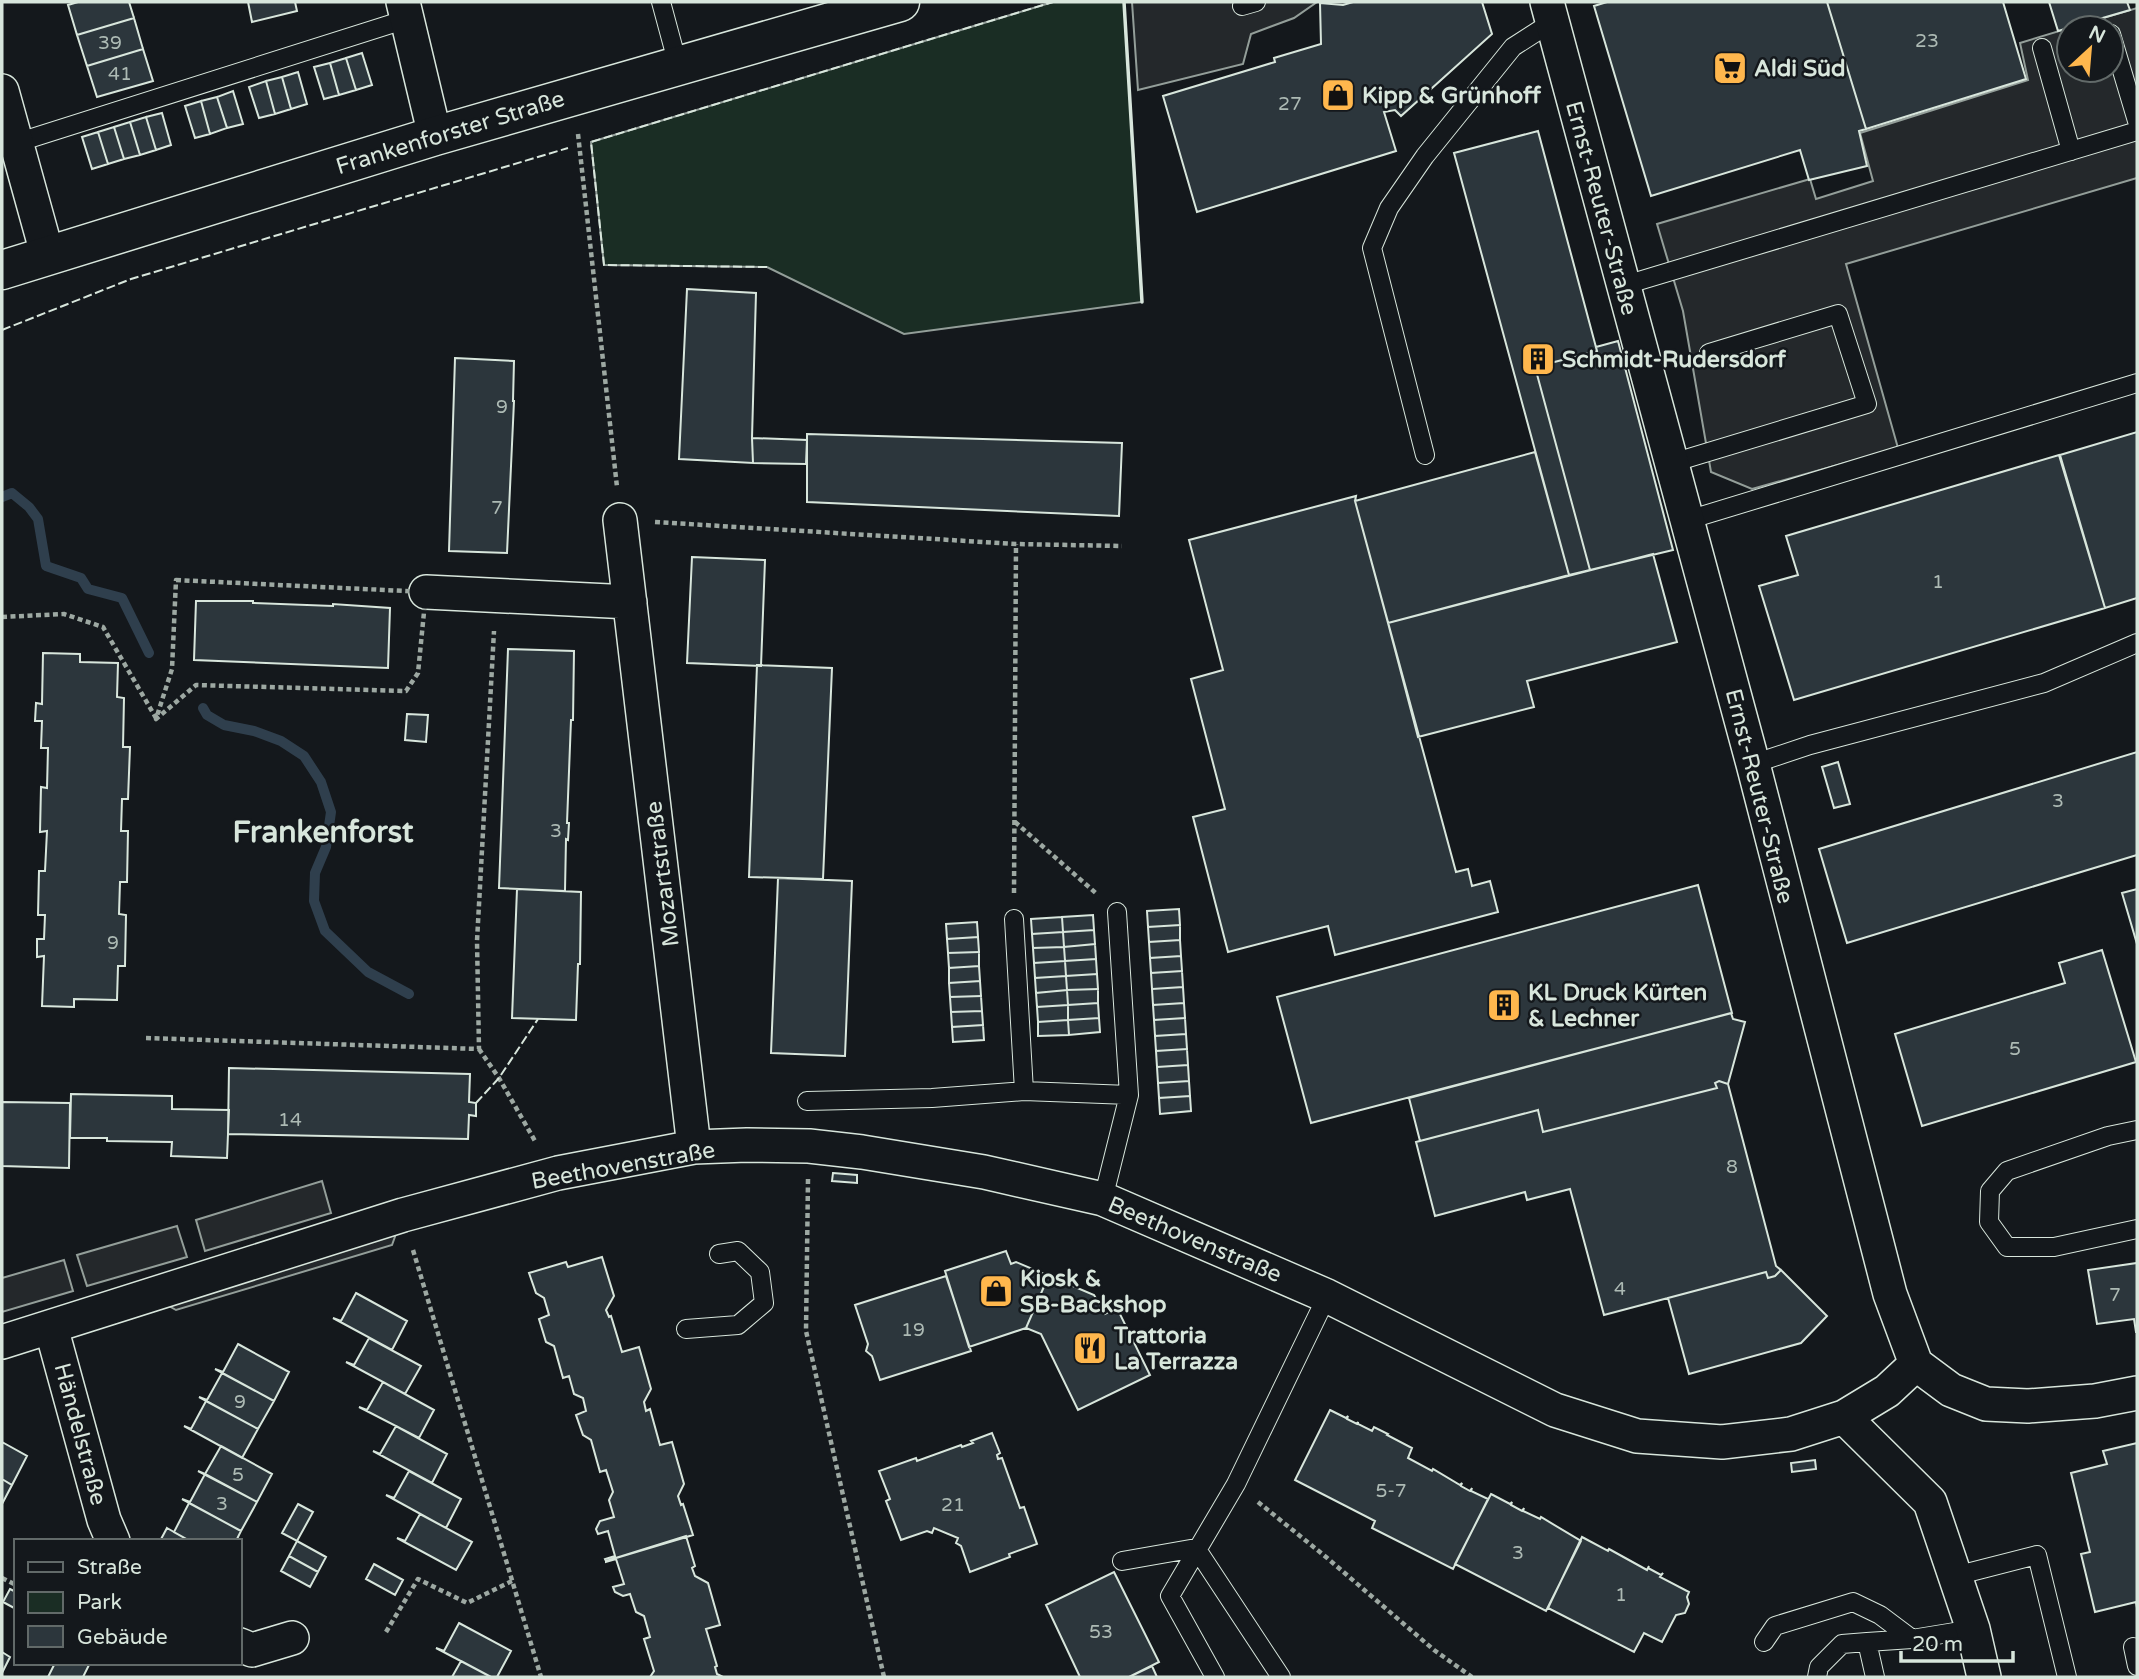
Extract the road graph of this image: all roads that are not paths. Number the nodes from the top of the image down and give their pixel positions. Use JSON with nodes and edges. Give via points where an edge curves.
{"nodes":[{"id":1,"x":661,"y":2,"type":"edge"},
{"id":2,"x":881,"y":4,"type":"edge"},
{"id":3,"x":405,"y":10,"type":"edge"},
{"id":4,"x":1549,"y":12,"type":"edge"},
{"id":5,"x":2042,"y":48,"type":"dead end"},
{"id":6,"x":678,"y":65,"type":"junction"},
{"id":7,"x":2125,"y":81,"type":"edge"},
{"id":8,"x":2,"y":91,"type":"edge"},
{"id":9,"x":2137,"y":121,"type":"edge"},
{"id":10,"x":2137,"y":131,"type":"edge"},
{"id":11,"x":435,"y":136,"type":"junction"},
{"id":12,"x":16,"y":143,"type":"junction"},
{"id":13,"x":2071,"y":151,"type":"junction"},
{"id":14,"x":48,"y":257,"type":"junction"},
{"id":15,"x":2,"y":270,"type":"edge"},
{"id":16,"x":1622,"y":286,"type":"junction"},
{"id":17,"x":1709,"y":353,"type":"dead end"},
{"id":18,"x":2137,"y":383,"type":"edge"},
{"id":19,"x":1425,"y":455,"type":"dead end"},
{"id":20,"x":1672,"y":463,"type":"junction"},
{"id":21,"x":621,"y":520,"type":"road end"},
{"id":22,"x":1688,"y":520,"type":"junction"},
{"id":23,"x":426,"y":592,"type":"road end"},
{"id":24,"x":630,"y":602,"type":"junction"},
{"id":25,"x":2137,"y":643,"type":"edge"},
{"id":26,"x":1753,"y":764,"type":"junction"},
{"id":27,"x":1117,"y":912,"type":"road end"},
{"id":28,"x":1014,"y":919,"type":"road end"},
{"id":29,"x":1024,"y":1091,"type":"junction"},
{"id":30,"x":1129,"y":1095,"type":"junction"},
{"id":31,"x":807,"y":1101,"type":"dead end"},
{"id":32,"x":2137,"y":1130,"type":"edge"},
{"id":33,"x":694,"y":1147,"type":"junction"},
{"id":34,"x":1103,"y":1199,"type":"junction"},
{"id":35,"x":2137,"y":1228,"type":"edge"},
{"id":36,"x":719,"y":1254,"type":"dead end"},
{"id":37,"x":1327,"y":1296,"type":"junction"},
{"id":38,"x":51,"y":1327,"type":"junction"},
{"id":39,"x":686,"y":1329,"type":"dead end"},
{"id":40,"x":2,"y":1342,"type":"edge"},
{"id":41,"x":1916,"y":1364,"type":"junction"},
{"id":42,"x":2137,"y":1393,"type":"edge"},
{"id":43,"x":1844,"y":1417,"type":"junction"},
{"id":44,"x":112,"y":1539,"type":"edge"},
{"id":45,"x":1196,"y":1548,"type":"junction"},
{"id":46,"x":1122,"y":1561,"type":"dead end"},
{"id":47,"x":1955,"y":1576,"type":"junction"},
{"id":48,"x":1973,"y":1629,"type":"junction"},
{"id":49,"x":292,"y":1638,"type":"dead end"},
{"id":50,"x":1912,"y":1639,"type":"junction"},
{"id":51,"x":1764,"y":1642,"type":"dead end"},
{"id":52,"x":1867,"y":1642,"type":"junction"},
{"id":53,"x":242,"y":1646,"type":"edge"},
{"id":54,"x":2133,"y":1647,"type":"dead end"},
{"id":55,"x":2137,"y":1666,"type":"edge"},
{"id":56,"x":1215,"y":1677,"type":"edge"},
{"id":57,"x":1281,"y":1677,"type":"edge"},
{"id":58,"x":1817,"y":1677,"type":"edge"},
{"id":59,"x":1875,"y":1677,"type":"edge"},
{"id":60,"x":1984,"y":1677,"type":"edge"},
{"id":61,"x":2067,"y":1677,"type":"edge"}],
"edges":[{"from":1,"to":6,"type":"lane"},
{"from":2,"to":6,"type":"main road","name":"Frankenforster Straße"},
{"from":3,"to":11,"type":"street"},
{"from":3,"to":12,"type":"lane"},
{"from":4,"to":16,"type":"street","name":"Ernst-Reuter-Straße"},
{"from":4,"to":19,"type":"lane","via":[[1513,47],[1425,156],[1389,208],[1371,248]]},
{"from":5,"to":13,"type":"lane"},
{"from":6,"to":11,"type":"main road","name":"Frankenforster Straße"},
{"from":7,"to":9,"type":"lane"},
{"from":8,"to":12,"type":"street"},
{"from":10,"to":13,"type":"lane"},
{"from":11,"to":14,"type":"main road","name":"Frankenforster Straße"},
{"from":12,"to":14,"type":"street"},
{"from":13,"to":16,"type":"lane"},
{"from":14,"to":15,"type":"main road","name":"Frankenforster Straße"},
{"from":16,"to":20,"type":"street","name":"Ernst-Reuter-Straße"},
{"from":17,"to":20,"type":"lane","via":[[1838,314],[1867,404]]},
{"from":18,"to":22,"type":"lane"},
{"from":20,"to":22,"type":"street","name":"Ernst-Reuter-Straße"},
{"from":21,"to":24,"type":"street","name":"Mozartstraße"},
{"from":22,"to":26,"type":"street","name":"Ernst-Reuter-Straße"},
{"from":23,"to":24,"type":"street"},
{"from":24,"to":33,"type":"street","name":"Mozartstraße"},
{"from":25,"to":26,"type":"lane","via":[[2044,683]]},
{"from":26,"to":41,"type":"street","name":"Ernst-Reuter-Straße","via":[[1890,1294]]},
{"from":27,"to":30,"type":"lane"},
{"from":28,"to":29,"type":"lane"},
{"from":29,"to":30,"type":"lane"},
{"from":29,"to":31,"type":"lane"},
{"from":30,"to":34,"type":"lane"},
{"from":32,"to":35,"type":"lane","via":[[2007,1171],[1990,1191],[1989,1222],[2007,1247],[2054,1247]]},
{"from":33,"to":34,"type":"street","name":"Beethovenstraße","via":[[809,1146],[862,1152],[984,1172]]},
{"from":33,"to":38,"type":"street","name":"Beethovenstraße","via":[[558,1173],[403,1215]]},
{"from":34,"to":37,"type":"street","name":"Beethovenstraße"},
{"from":36,"to":39,"type":"lane","via":[[738,1251],[760,1272],[764,1303],[738,1325]]},
{"from":37,"to":43,"type":"street","name":"Beethovenstraße","via":[[1555,1410],[1636,1436],[1722,1442],[1791,1434]]},
{"from":37,"to":45,"type":"lane","via":[[1236,1484]]},
{"from":38,"to":40,"type":"street","name":"Beethovenstraße"},
{"from":38,"to":44,"type":"street","name":"Händelstraße"},
{"from":41,"to":42,"type":"street","via":[[1951,1390],[1986,1404],[2028,1406]]},
{"from":41,"to":43,"type":"street","name":"Beethovenstraße","via":[[1886,1391]]},
{"from":43,"to":47,"type":"street","via":[[1930,1502]]},
{"from":45,"to":46,"type":"lane"},
{"from":45,"to":56,"type":"lane","via":[[1170,1596]]},
{"from":45,"to":57,"type":"lane"},
{"from":47,"to":48,"type":"street"},
{"from":47,"to":61,"type":"lane","via":[[2037,1555]]},
{"from":48,"to":50,"type":"lane"},
{"from":48,"to":60,"type":"street"},
{"from":49,"to":53,"type":"street","via":[[252,1650]]},
{"from":50,"to":51,"type":"lane","via":[[1853,1602],[1775,1626]]},
{"from":50,"to":52,"type":"lane"},
{"from":52,"to":58,"type":"lane","via":[[1842,1644],[1819,1667]]},
{"from":52,"to":59,"type":"lane"},
{"from":54,"to":55,"type":"lane"}]}
